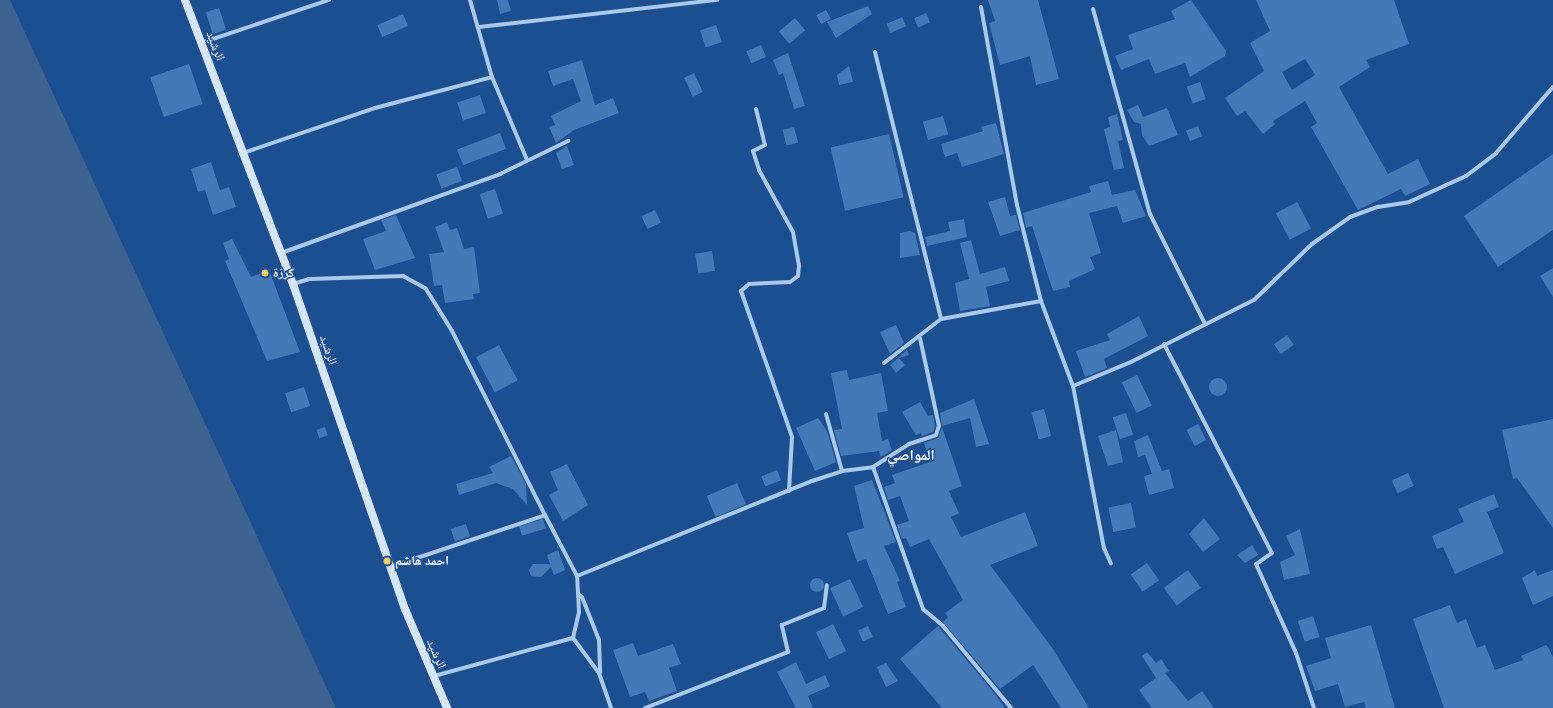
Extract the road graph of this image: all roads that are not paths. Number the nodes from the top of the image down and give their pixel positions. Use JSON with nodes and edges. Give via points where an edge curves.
{"nodes":[{"id":1,"x":185,"y":0,"type":"edge"},
{"id":2,"x":329,"y":0,"type":"edge"},
{"id":3,"x":470,"y":0,"type":"edge"},
{"id":4,"x":717,"y":0,"type":"edge"},
{"id":5,"x":981,"y":7,"type":"dead end"},
{"id":6,"x":1093,"y":9,"type":"dead end"},
{"id":7,"x":479,"y":27,"type":"junction"},
{"id":8,"x":201,"y":44,"type":"junction"},
{"id":9,"x":875,"y":52,"type":"dead end"},
{"id":10,"x":492,"y":77,"type":"junction"},
{"id":11,"x":1553,"y":87,"type":"edge"},
{"id":12,"x":756,"y":109,"type":"dead end"},
{"id":13,"x":568,"y":141,"type":"dead end"},
{"id":14,"x":243,"y":153,"type":"junction"},
{"id":15,"x":527,"y":160,"type":"junction"},
{"id":16,"x":281,"y":253,"type":"junction"},
{"id":17,"x":292,"y":284,"type":"junction"},
{"id":18,"x":1041,"y":301,"type":"junction"},
{"id":19,"x":941,"y":319,"type":"junction"},
{"id":20,"x":1205,"y":324,"type":"junction"},
{"id":21,"x":920,"y":338,"type":"junction"},
{"id":22,"x":1164,"y":344,"type":"junction"},
{"id":23,"x":884,"y":363,"type":"dead end"},
{"id":24,"x":1073,"y":386,"type":"junction"},
{"id":25,"x":826,"y":414,"type":"dead end"},
{"id":26,"x":873,"y":467,"type":"junction"},
{"id":27,"x":842,"y":471,"type":"junction"},
{"id":28,"x":789,"y":491,"type":"junction"},
{"id":29,"x":545,"y":515,"type":"junction"},
{"id":30,"x":1111,"y":564,"type":"dead end"},
{"id":31,"x":390,"y":567,"type":"junction"},
{"id":32,"x":576,"y":576,"type":"junction"},
{"id":33,"x":827,"y":585,"type":"dead end"},
{"id":34,"x":578,"y":594,"type":"junction"},
{"id":35,"x":572,"y":638,"type":"junction"},
{"id":36,"x":600,"y":673,"type":"junction"},
{"id":37,"x":432,"y":677,"type":"junction"},
{"id":38,"x":447,"y":708,"type":"edge"},
{"id":39,"x":611,"y":708,"type":"edge"},
{"id":40,"x":645,"y":708,"type":"edge"},
{"id":41,"x":1011,"y":708,"type":"edge"},
{"id":42,"x":1314,"y":708,"type":"edge"}],
"edges":[{"from":1,"to":8,"type":"main road","name":"الرشيد"},
{"from":2,"to":8,"type":"street"},
{"from":3,"to":7,"type":"street"},
{"from":4,"to":7,"type":"street"},
{"from":5,"to":18,"type":"street","via":[[1017,205]]},
{"from":6,"to":20,"type":"street","via":[[1150,214]]},
{"from":7,"to":10,"type":"street"},
{"from":8,"to":14,"type":"main road","name":"الرشيد"},
{"from":9,"to":19,"type":"street"},
{"from":10,"to":14,"type":"street","via":[[375,108]]},
{"from":10,"to":15,"type":"street"},
{"from":11,"to":20,"type":"street","via":[[1480,167],[1436,192],[1350,217],[1312,244],[1254,300]]},
{"from":12,"to":28,"type":"street","via":[[765,145],[753,151],[759,170],[793,232],[800,265],[798,276],[790,282],[749,284],[741,291],[792,437]]},
{"from":13,"to":15,"type":"street"},
{"from":14,"to":16,"type":"main road","name":"الرشيد"},
{"from":15,"to":16,"type":"street","via":[[500,174]]},
{"from":16,"to":17,"type":"main road","name":"الرشيد"},
{"from":17,"to":29,"type":"street","via":[[309,279],[403,276],[426,289],[452,331]]},
{"from":17,"to":31,"type":"main road","name":"الرشيد"},
{"from":18,"to":19,"type":"street"},
{"from":18,"to":24,"type":"street"},
{"from":19,"to":21,"type":"street"},
{"from":20,"to":22,"type":"street"},
{"from":21,"to":23,"type":"street"},
{"from":21,"to":26,"type":"street","via":[[939,426],[936,435],[909,444]]},
{"from":22,"to":24,"type":"street","via":[[1118,368]]},
{"from":22,"to":42,"type":"street","via":[[1272,553],[1256,564],[1296,653]]},
{"from":24,"to":30,"type":"street","via":[[1104,548]]},
{"from":25,"to":27,"type":"street"},
{"from":26,"to":27,"type":"street"},
{"from":26,"to":41,"type":"street","via":[[923,609],[943,626]]},
{"from":27,"to":28,"type":"street"},
{"from":28,"to":32,"type":"street"},
{"from":29,"to":31,"type":"street"},
{"from":29,"to":32,"type":"street"},
{"from":31,"to":37,"type":"main road","name":"الرشيد"},
{"from":32,"to":34,"type":"street"},
{"from":33,"to":40,"type":"street","via":[[824,608],[782,625],[788,652]]},
{"from":34,"to":35,"type":"street","via":[[579,612]]},
{"from":34,"to":36,"type":"street","via":[[582,597],[599,640]]},
{"from":35,"to":36,"type":"street"},
{"from":35,"to":37,"type":"street"},
{"from":36,"to":39,"type":"street"},
{"from":37,"to":38,"type":"main road","name":"الرشيد"}]}
